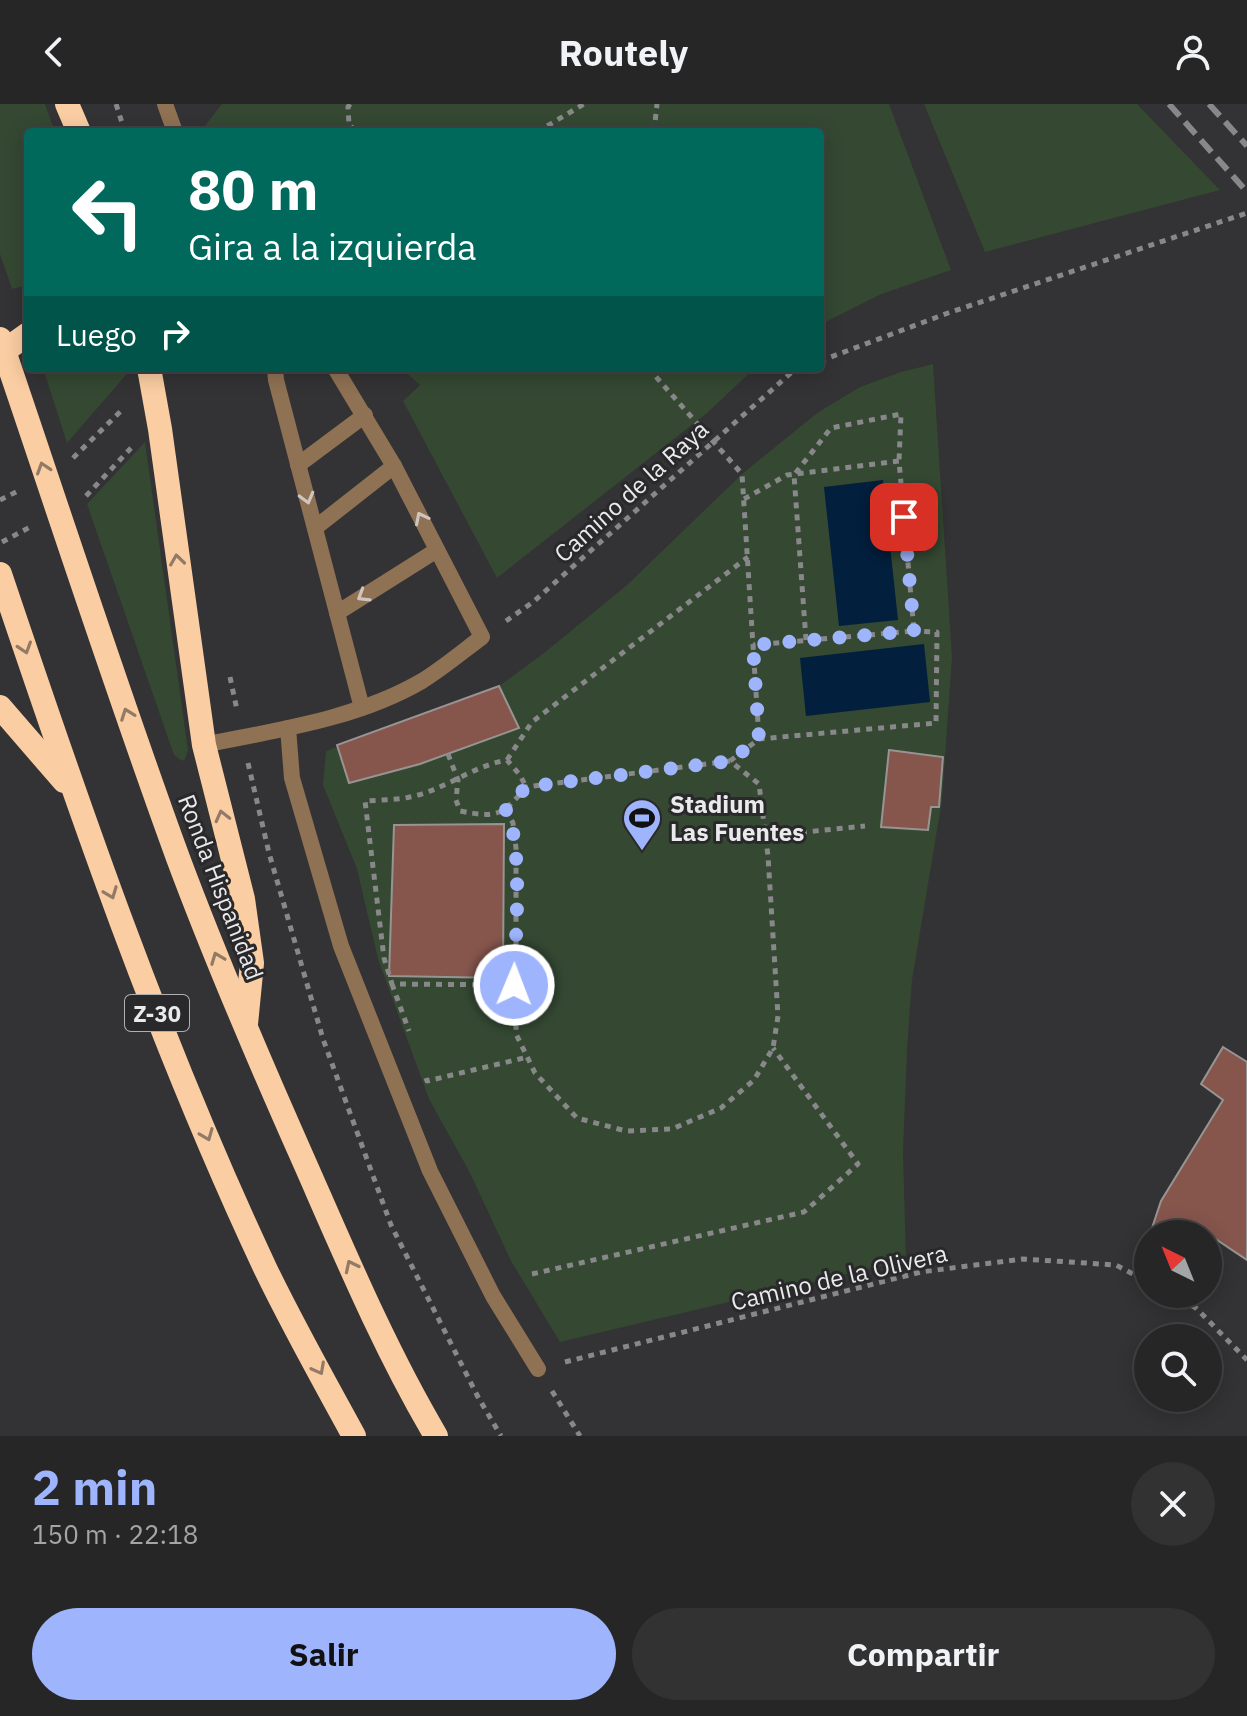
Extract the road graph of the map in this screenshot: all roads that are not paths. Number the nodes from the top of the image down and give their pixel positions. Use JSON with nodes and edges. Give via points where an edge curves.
{"nodes":[{"id":1,"x":67,"y":104,"type":"edge"},
{"id":2,"x":165,"y":104,"type":"edge"},
{"id":3,"x":77,"y":128,"type":"edge"},
{"id":4,"x":174,"y":128,"type":"edge"},
{"id":5,"x":24,"y":336,"type":"edge"},
{"id":6,"x":2,"y":345,"type":"edge"},
{"id":7,"x":275,"y":372,"type":"edge"},
{"id":8,"x":338,"y":372,"type":"edge"},
{"id":9,"x":151,"y":379,"type":"edge"},
{"id":10,"x":365,"y":415,"type":"junction"},
{"id":11,"x":298,"y":465,"type":"junction"},
{"id":12,"x":394,"y":466,"type":"junction"},
{"id":13,"x":315,"y":528,"type":"junction"},
{"id":14,"x":437,"y":550,"type":"junction"},
{"id":15,"x":0,"y":574,"type":"edge"},
{"id":16,"x":337,"y":613,"type":"junction"},
{"id":17,"x":0,"y":707,"type":"edge"},
{"id":18,"x":362,"y":708,"type":"junction"},
{"id":19,"x":288,"y":728,"type":"junction"},
{"id":20,"x":204,"y":745,"type":"junction"},
{"id":21,"x":73,"y":792,"type":"junction"},
{"id":22,"x":246,"y":1030,"type":"junction"},
{"id":23,"x":538,"y":1369,"type":"road end"},
{"id":24,"x":354,"y":1436,"type":"edge"},
{"id":25,"x":436,"y":1436,"type":"edge"}],
"edges":[{"from":1,"to":3,"type":"highway"},
{"from":2,"to":4,"type":"street"},
{"from":5,"to":6,"type":"highway"},
{"from":22,"to":6,"type":"highway","name":"Ronda Hispanidad","one_way":true,"via":[[169,832]]},
{"from":7,"to":11,"type":"street"},
{"from":8,"to":10,"type":"street"},
{"from":20,"to":9,"type":"highway","one_way":true},
{"from":10,"to":11,"type":"street"},
{"from":10,"to":12,"type":"street"},
{"from":11,"to":13,"type":"street","one_way":true},
{"from":12,"to":13,"type":"street"},
{"from":14,"to":12,"type":"street","one_way":true},
{"from":13,"to":16,"type":"street"},
{"from":14,"to":16,"type":"street","one_way":true},
{"from":14,"to":18,"type":"street","via":[[482,637],[421,681]]},
{"from":15,"to":21,"type":"highway","number":"Z-30","one_way":true},
{"from":16,"to":18,"type":"street"},
{"from":17,"to":21,"type":"highway"},
{"from":18,"to":19,"type":"street"},
{"from":19,"to":20,"type":"street"},
{"from":19,"to":23,"type":"street","via":[[292,778],[341,946],[430,1171],[493,1296]]},
{"from":22,"to":20,"type":"highway","one_way":true,"via":[[252,963],[243,899]]},
{"from":21,"to":24,"type":"highway","number":"Z-30","one_way":true,"via":[[221,1168],[267,1272]]},
{"from":25,"to":22,"type":"highway","name":"Ronda Hispanidad","one_way":true,"via":[[337,1238]]}]}
